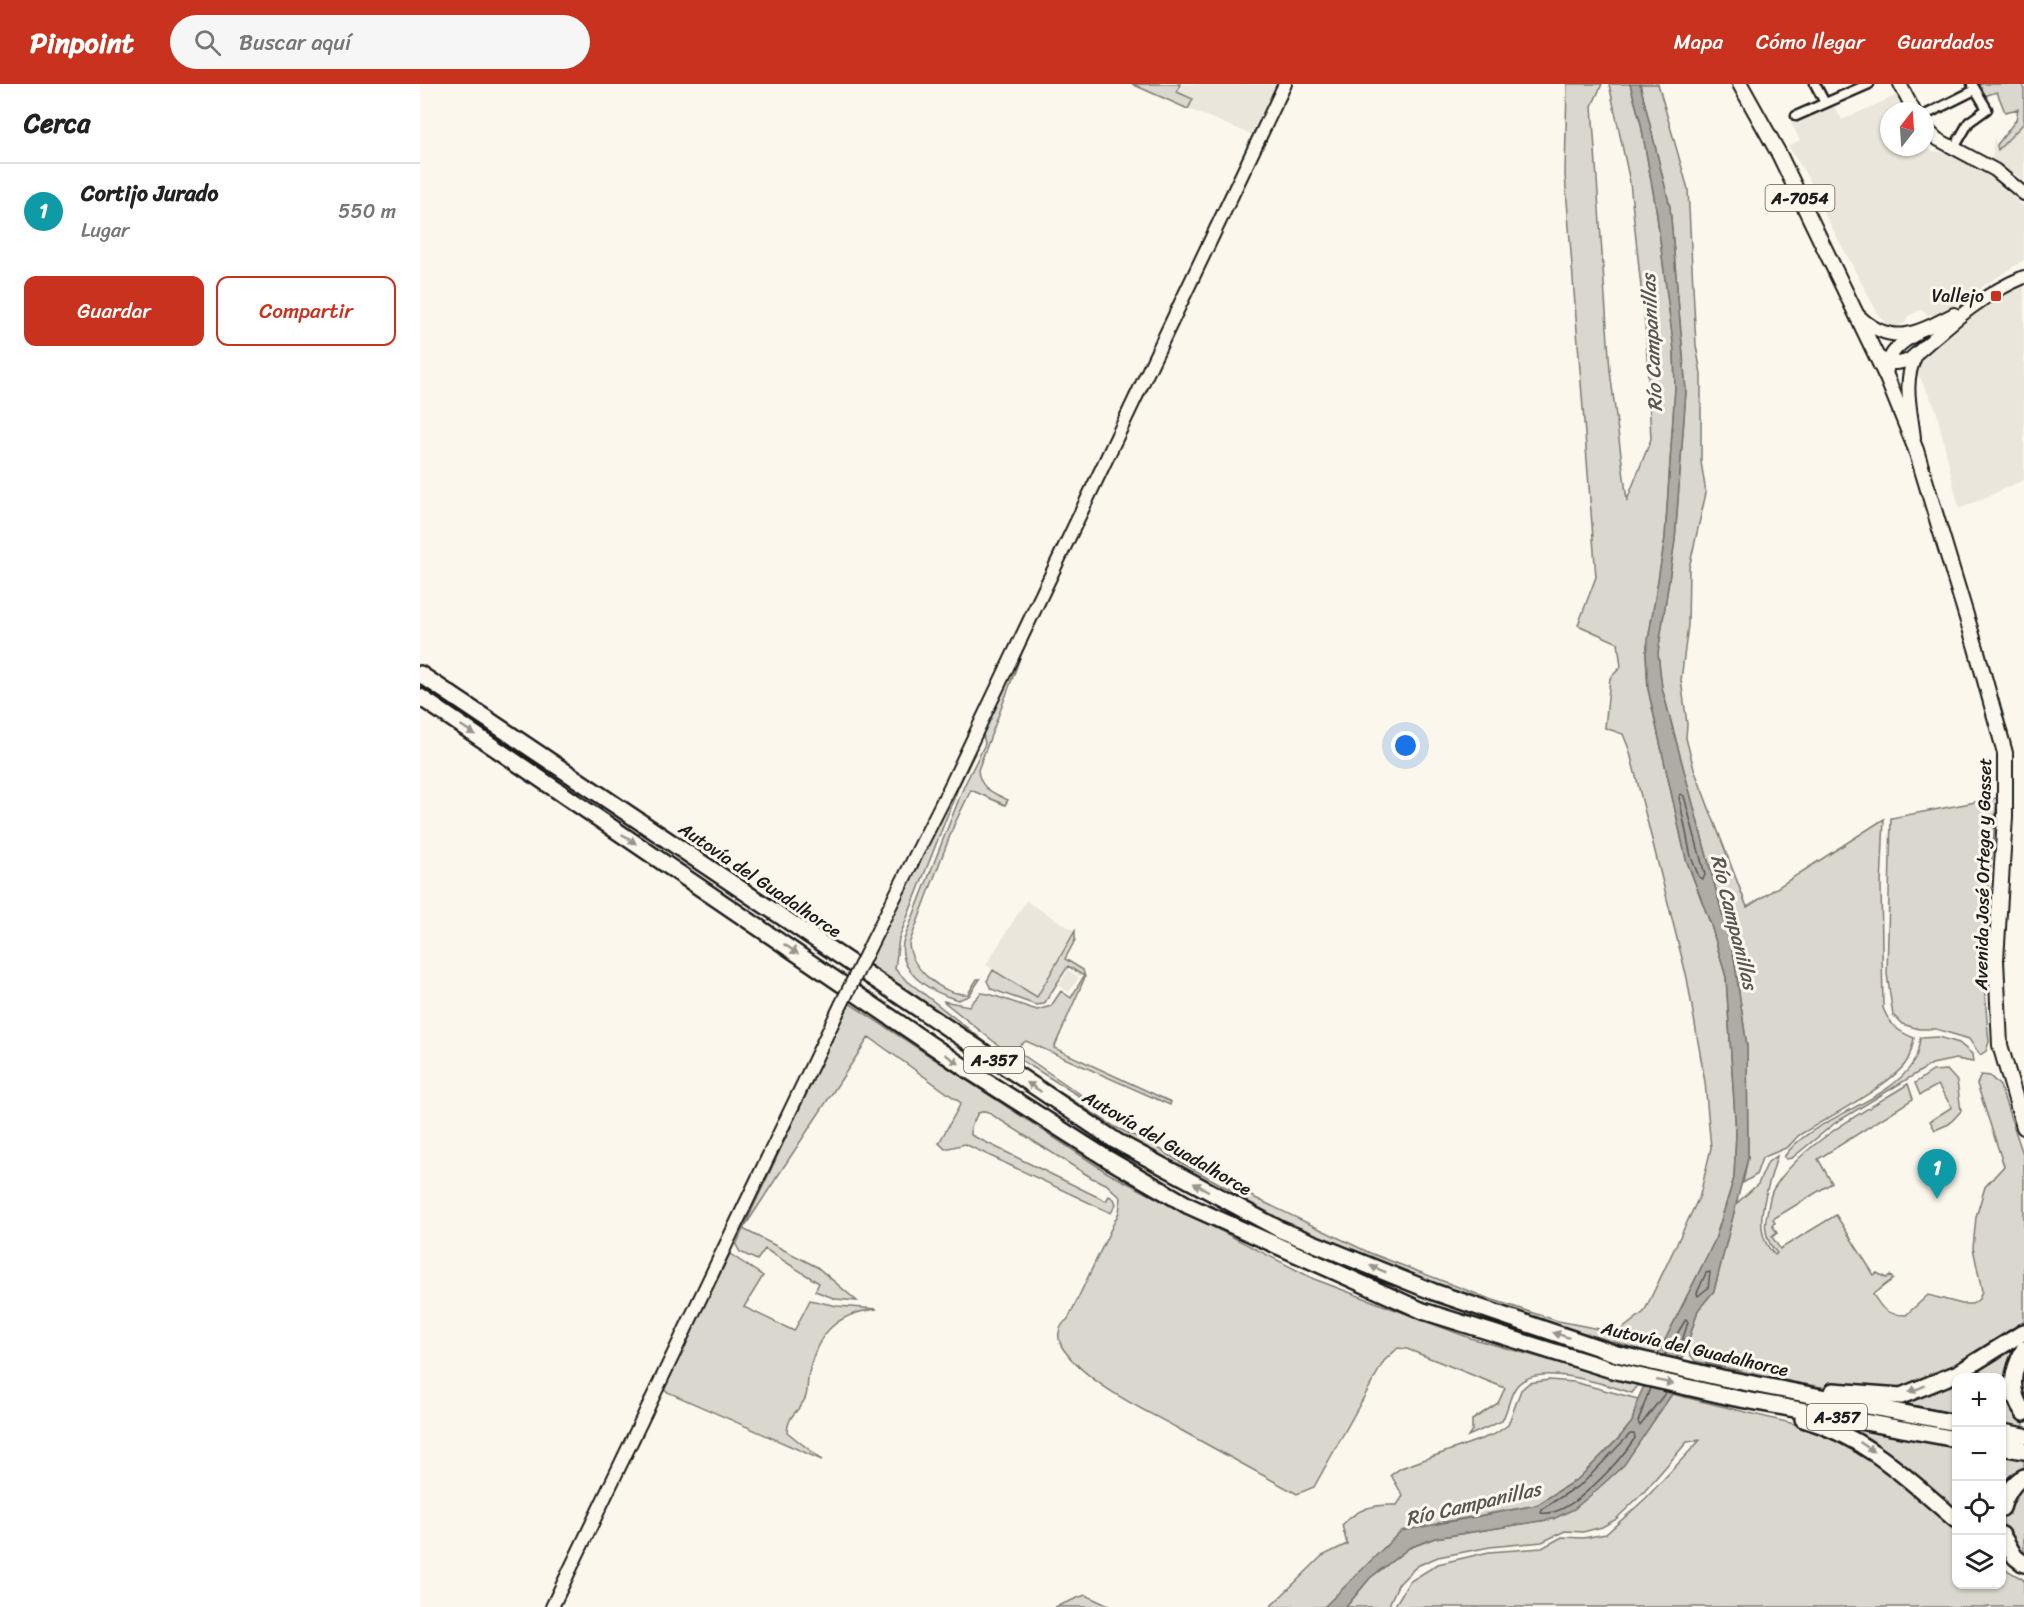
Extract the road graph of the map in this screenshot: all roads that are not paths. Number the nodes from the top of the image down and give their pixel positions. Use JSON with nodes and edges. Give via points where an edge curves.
{"nodes":[{"id":1,"x":1286,"y":84,"type":"edge"},
{"id":2,"x":1740,"y":84,"type":"edge"},
{"id":3,"x":1815,"y":84,"type":"edge"},
{"id":4,"x":1869,"y":84,"type":"edge"},
{"id":5,"x":1900,"y":84,"type":"edge"},
{"id":6,"x":1973,"y":87,"type":"edge"},
{"id":7,"x":1909,"y":102,"type":"edge"},
{"id":8,"x":1825,"y":104,"type":"junction"},
{"id":9,"x":1934,"y":110,"type":"edge"},
{"id":10,"x":1797,"y":116,"type":"dead end"},
{"id":11,"x":1934,"y":134,"type":"edge"},
{"id":12,"x":1954,"y":148,"type":"junction"},
{"id":13,"x":2024,"y":194,"type":"edge"},
{"id":14,"x":2024,"y":268,"type":"edge"},
{"id":15,"x":2024,"y":277,"type":"edge"},
{"id":16,"x":1999,"y":287,"type":"junction"},
{"id":17,"x":1973,"y":304,"type":"junction"},
{"id":18,"x":1857,"y":314,"type":"junction"},
{"id":19,"x":1924,"y":329,"type":"junction"},
{"id":20,"x":1916,"y":354,"type":"junction"},
{"id":21,"x":1882,"y":359,"type":"junction"},
{"id":22,"x":1916,"y":450,"type":"junction"},
{"id":23,"x":420,"y":674,"type":"edge"},
{"id":24,"x":420,"y":697,"type":"edge"},
{"id":25,"x":2024,"y":1127,"type":"edge"},
{"id":26,"x":2024,"y":1332,"type":"edge"},
{"id":27,"x":2024,"y":1348,"type":"edge"},
{"id":28,"x":1761,"y":1386,"type":"junction"},
{"id":29,"x":1735,"y":1398,"type":"junction"},
{"id":30,"x":2024,"y":1413,"type":"edge"},
{"id":31,"x":1952,"y":1422,"type":"edge"},
{"id":32,"x":2006,"y":1433,"type":"edge"},
{"id":33,"x":2024,"y":1436,"type":"edge"},
{"id":34,"x":1952,"y":1438,"type":"edge"},
{"id":35,"x":2006,"y":1448,"type":"edge"},
{"id":36,"x":2024,"y":1451,"type":"edge"},
{"id":37,"x":2024,"y":1477,"type":"edge"},
{"id":38,"x":2006,"y":1498,"type":"edge"},
{"id":39,"x":1952,"y":1517,"type":"edge"},
{"id":40,"x":2006,"y":1543,"type":"edge"},
{"id":41,"x":2006,"y":1561,"type":"edge"},
{"id":42,"x":2024,"y":1564,"type":"edge"},
{"id":43,"x":2024,"y":1571,"type":"edge"},
{"id":44,"x":552,"y":1607,"type":"edge"}],
"edges":[{"from":1,"to":44,"type":"street","bridge":true},
{"from":2,"to":18,"type":"main road","name":"Avenida José Ortega y Gasset","number":"A-7054","via":[[1779,154]]},
{"from":3,"to":8,"type":"street"},
{"from":4,"to":8,"type":"street"},
{"from":5,"to":7,"type":"street"},
{"from":6,"to":9,"type":"street"},
{"from":6,"to":12,"type":"street","via":[[1987,109],[1969,122]]},
{"from":8,"to":10,"type":"street"},
{"from":11,"to":12,"type":"street"},
{"from":12,"to":13,"type":"street","via":[[1995,170]]},
{"from":14,"to":16,"type":"street"},
{"from":15,"to":16,"type":"street"},
{"from":16,"to":17,"type":"street"},
{"from":17,"to":19,"type":"street"},
{"from":17,"to":20,"type":"street"},
{"from":18,"to":19,"type":"street","via":[[1871,328],[1891,336]]},
{"from":18,"to":21,"type":"main road","name":"Avenida José Ortega y Gasset","number":"A-7054"},
{"from":19,"to":21,"type":"street"},
{"from":20,"to":21,"type":"street","via":[[1900,364]]},
{"from":20,"to":22,"type":"street","name":"Avenida José Ortega y Gasset","number":"A-7054","via":[[1908,372],[1907,394]]},
{"from":21,"to":22,"type":"main road","name":"Avenida José Ortega y Gasset","number":"A-7054"},
{"from":22,"to":25,"type":"main road","name":"Avenida José Ortega y Gasset","number":"A-7054","via":[[2005,753],[2006,817],[1995,960],[2000,1045]]},
{"from":28,"to":23,"type":"highway","name":"Autovía del Guadalhorce","number":"A-357","one_way":true,"via":[[1617,1354],[1434,1292],[1281,1230],[1116,1141]]},
{"from":24,"to":29,"type":"highway","name":"Autovía del Guadalhorce","number":"A-357","one_way":true,"via":[[971,1072],[1189,1206],[1423,1311],[1612,1371]]},
{"from":26,"to":28,"type":"highway","one_way":true,"via":[[1958,1373],[1901,1396]]},
{"from":27,"to":30,"type":"highway","via":[[2015,1366],[2012,1387]]},
{"from":28,"to":31,"type":"highway","name":"Autovía del Guadalhorce","number":"A-357"},
{"from":29,"to":34,"type":"highway","name":"Autovía del Guadalhorce","number":"A-357"},
{"from":29,"to":39,"type":"highway","one_way":true,"via":[[1826,1425],[1855,1439]]},
{"from":32,"to":33,"type":"highway"},
{"from":35,"to":36,"type":"highway"},
{"from":37,"to":38,"type":"highway"},
{"from":40,"to":42,"type":"highway"},
{"from":41,"to":43,"type":"highway"}]}
